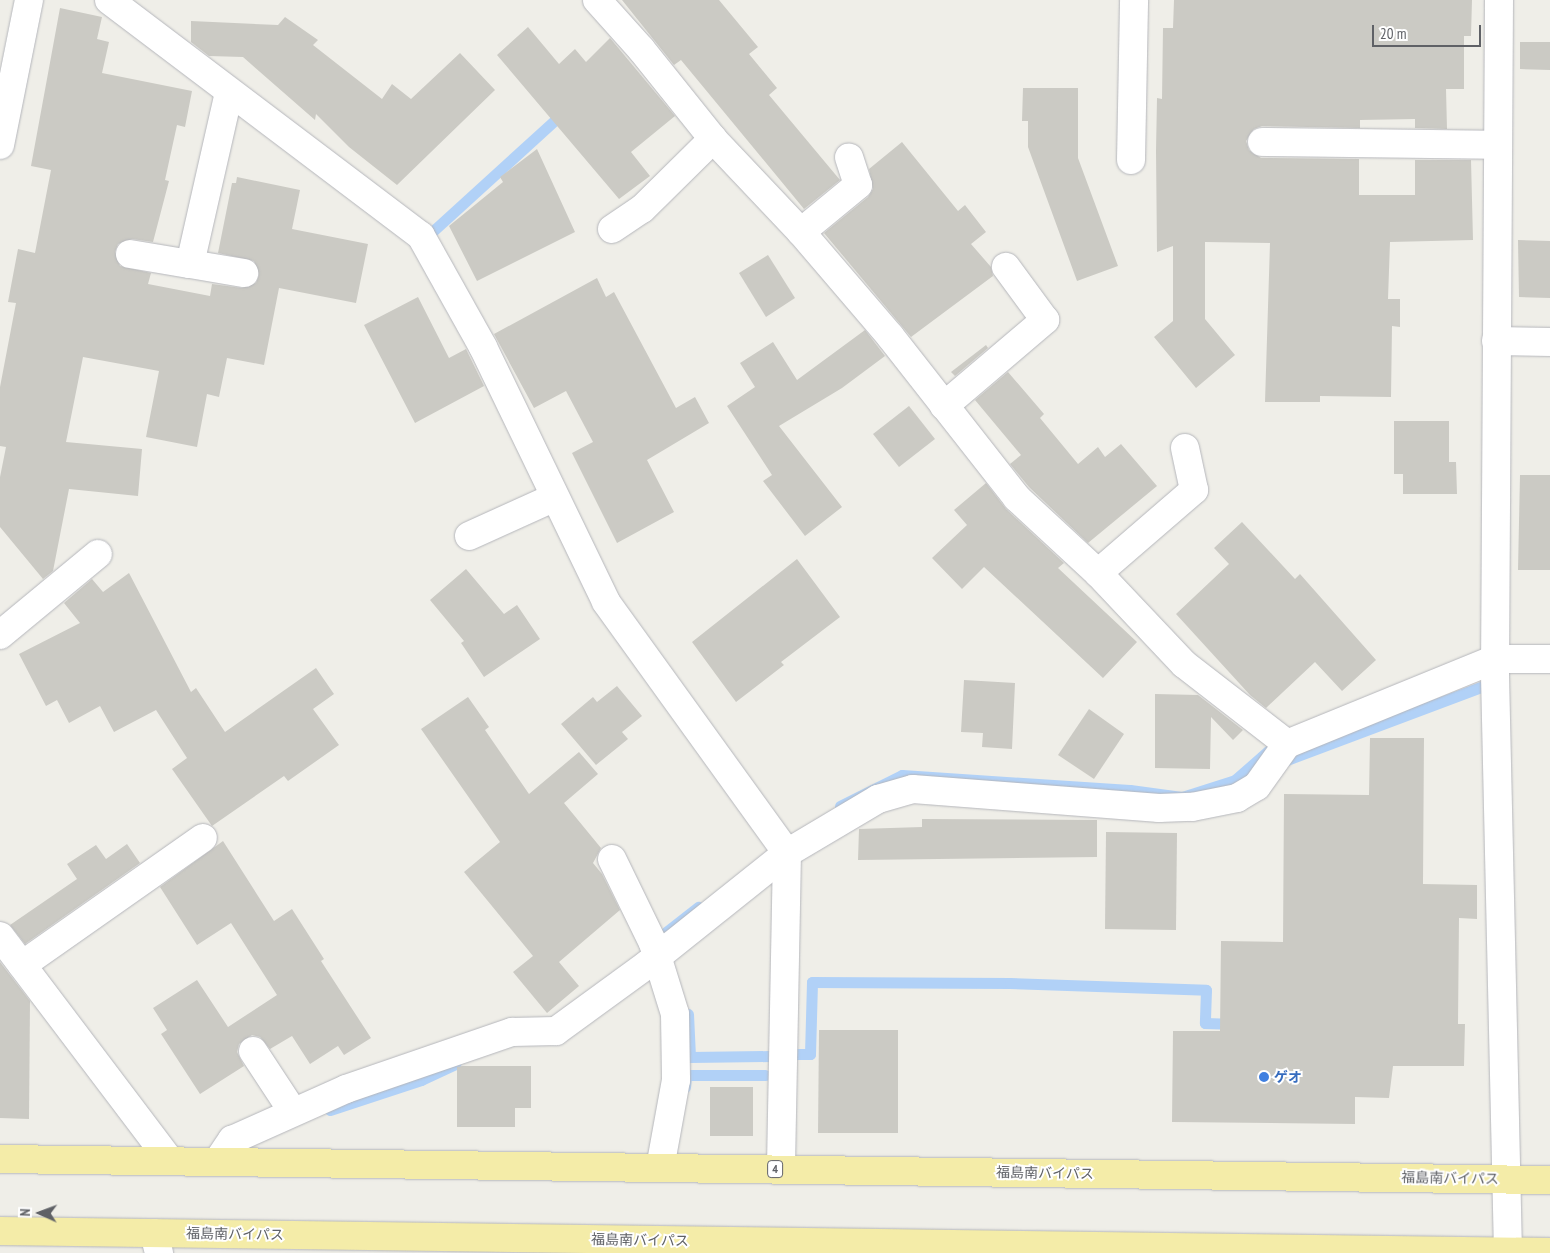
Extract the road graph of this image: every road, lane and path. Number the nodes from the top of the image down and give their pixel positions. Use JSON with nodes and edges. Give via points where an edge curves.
{"nodes":[{"id":1,"x":29,"y":0,"type":"edge"},
{"id":2,"x":109,"y":0,"type":"edge"},
{"id":3,"x":597,"y":0,"type":"edge"},
{"id":4,"x":1134,"y":0,"type":"edge"},
{"id":5,"x":1499,"y":0,"type":"edge"},
{"id":6,"x":229,"y":92,"type":"junction"},
{"id":7,"x":713,"y":139,"type":"junction"},
{"id":8,"x":1262,"y":142,"type":"dead end"},
{"id":9,"x":0,"y":145,"type":"edge"},
{"id":10,"x":1498,"y":146,"type":"junction"},
{"id":11,"x":849,"y":157,"type":"dead end"},
{"id":12,"x":1131,"y":160,"type":"dead end"},
{"id":13,"x":612,"y":229,"type":"dead end"},
{"id":14,"x":801,"y":232,"type":"junction"},
{"id":15,"x":130,"y":254,"type":"dead end"},
{"id":16,"x":190,"y":264,"type":"junction"},
{"id":17,"x":1006,"y":267,"type":"dead end"},
{"id":18,"x":244,"y":273,"type":"dead end"},
{"id":19,"x":1496,"y":341,"type":"junction"},
{"id":20,"x":1550,"y":342,"type":"edge"},
{"id":21,"x":944,"y":406,"type":"junction"},
{"id":22,"x":1185,"y":448,"type":"dead end"},
{"id":23,"x":556,"y":497,"type":"junction"},
{"id":24,"x":469,"y":536,"type":"dead end"},
{"id":25,"x":98,"y":554,"type":"dead end"},
{"id":26,"x":1098,"y":572,"type":"junction"},
{"id":27,"x":0,"y":635,"type":"edge"},
{"id":28,"x":1550,"y":659,"type":"edge"},
{"id":29,"x":1495,"y":660,"type":"junction"},
{"id":30,"x":1287,"y":744,"type":"junction"},
{"id":31,"x":203,"y":838,"type":"dead end"},
{"id":32,"x":787,"y":853,"type":"junction"},
{"id":33,"x":612,"y":859,"type":"dead end"},
{"id":34,"x":0,"y":936,"type":"edge"},
{"id":35,"x":657,"y":956,"type":"junction"},
{"id":36,"x":22,"y":965,"type":"junction"},
{"id":37,"x":253,"y":1051,"type":"dead end"},
{"id":38,"x":293,"y":1112,"type":"junction"},
{"id":39,"x":0,"y":1159,"type":"edge"},
{"id":40,"x":170,"y":1161,"type":"junction"},
{"id":41,"x":217,"y":1162,"type":"junction"},
{"id":42,"x":660,"y":1168,"type":"junction"},
{"id":43,"x":781,"y":1169,"type":"junction"},
{"id":44,"x":1508,"y":1179,"type":"junction"},
{"id":45,"x":1550,"y":1180,"type":"edge"},
{"id":46,"x":0,"y":1230,"type":"edge"},
{"id":47,"x":156,"y":1243,"type":"edge"},
{"id":48,"x":791,"y":1247,"type":"edge"},
{"id":49,"x":1508,"y":1252,"type":"edge"},
{"id":50,"x":1550,"y":1252,"type":"edge"}],
"edges":[{"from":1,"to":9,"type":"street"},
{"from":2,"to":6,"type":"street"},
{"from":3,"to":7,"type":"street"},
{"from":4,"to":12,"type":"street"},
{"from":5,"to":10,"type":"street"},
{"from":6,"to":16,"type":"street"},
{"from":6,"to":23,"type":"street","via":[[421,236],[483,347]]},
{"from":7,"to":13,"type":"street","via":[[642,209]]},
{"from":7,"to":14,"type":"street"},
{"from":8,"to":10,"type":"street"},
{"from":10,"to":19,"type":"street"},
{"from":11,"to":14,"type":"street","via":[[858,185]]},
{"from":14,"to":21,"type":"street"},
{"from":15,"to":16,"type":"street"},
{"from":16,"to":18,"type":"street"},
{"from":17,"to":21,"type":"street","via":[[1046,320]]},
{"from":19,"to":20,"type":"street"},
{"from":19,"to":29,"type":"street"},
{"from":21,"to":26,"type":"street","via":[[1018,498]]},
{"from":22,"to":26,"type":"street","via":[[1194,490]]},
{"from":23,"to":24,"type":"street"},
{"from":23,"to":32,"type":"street","via":[[606,602]]},
{"from":25,"to":27,"type":"street"},
{"from":26,"to":30,"type":"street","via":[[1184,664]]},
{"from":28,"to":29,"type":"street"},
{"from":29,"to":30,"type":"street"},
{"from":29,"to":44,"type":"street"},
{"from":30,"to":32,"type":"street","via":[[1258,786],[1237,798],[1192,807],[1159,808],[913,789],[878,798]]},
{"from":31,"to":36,"type":"street"},
{"from":32,"to":35,"type":"street"},
{"from":32,"to":43,"type":"street"},
{"from":33,"to":35,"type":"street"},
{"from":34,"to":36,"type":"street"},
{"from":35,"to":38,"type":"street","via":[[556,1031],[512,1032],[342,1080]]},
{"from":35,"to":42,"type":"street","via":[[676,1014],[678,1043],[671,1116]]},
{"from":36,"to":40,"type":"street"},
{"from":37,"to":38,"type":"street"},
{"from":38,"to":41,"type":"street","via":[[232,1140]]},
{"from":39,"to":40,"type":"highway","name":"福島南バイパス","number":"4"},
{"from":40,"to":41,"type":"highway","name":"福島南バイパス","number":"4"},
{"from":41,"to":42,"type":"highway","name":"福島南バイパス","number":"4"},
{"from":42,"to":43,"type":"highway","name":"福島南バイパス","number":"4"},
{"from":43,"to":44,"type":"highway","name":"福島南バイパス","number":"4"},
{"from":44,"to":45,"type":"highway","name":"福島南バイパス","number":"4"},
{"from":44,"to":49,"type":"street"},
{"from":46,"to":47,"type":"highway","name":"福島南バイパス"},
{"from":47,"to":48,"type":"highway","name":"福島南バイパス"},
{"from":48,"to":49,"type":"highway","name":"福島南バイパス"},
{"from":49,"to":50,"type":"highway","name":"福島南バイパス"}]}
